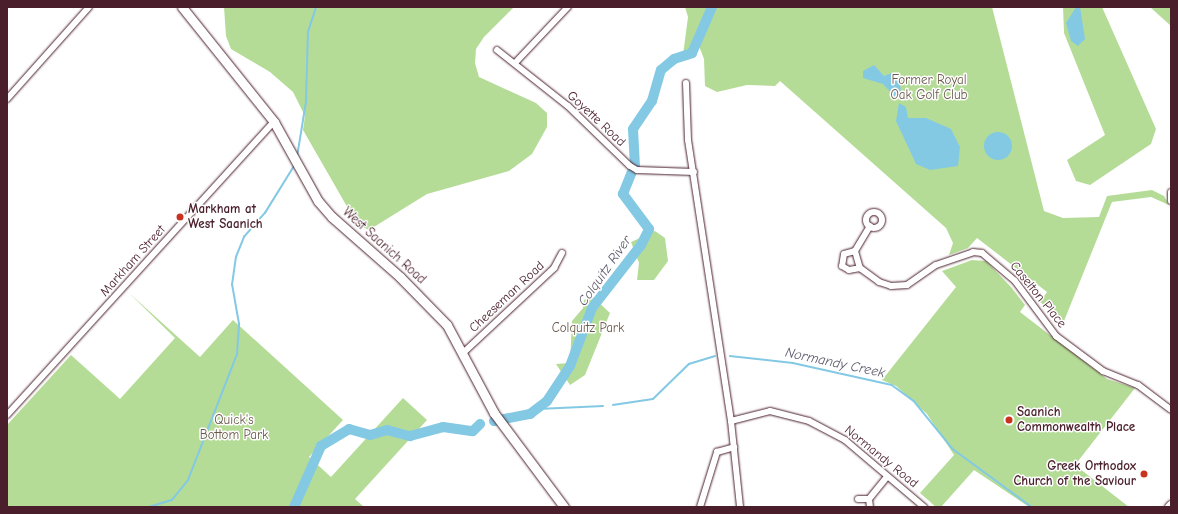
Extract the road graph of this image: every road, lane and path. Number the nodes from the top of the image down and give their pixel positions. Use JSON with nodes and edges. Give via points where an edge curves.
{"nodes":[{"id":1,"x":89,"y":7,"type":"edge"},
{"id":2,"x":182,"y":7,"type":"edge"},
{"id":3,"x":568,"y":7,"type":"edge"},
{"id":4,"x":497,"y":50,"type":"dead end"},
{"id":5,"x":514,"y":63,"type":"junction"},
{"id":6,"x":686,"y":83,"type":"dead end"},
{"id":7,"x":7,"y":99,"type":"edge"},
{"id":8,"x":274,"y":122,"type":"junction"},
{"id":9,"x":694,"y":172,"type":"junction"},
{"id":10,"x":1171,"y":192,"type":"edge"},
{"id":11,"x":1171,"y":201,"type":"edge"},
{"id":12,"x":870,"y":226,"type":"dead end"},
{"id":13,"x":855,"y":251,"type":"junction"},
{"id":14,"x":562,"y":252,"type":"dead end"},
{"id":15,"x":860,"y":268,"type":"junction"},
{"id":16,"x":463,"y":353,"type":"junction"},
{"id":17,"x":1171,"y":410,"type":"edge"},
{"id":18,"x":7,"y":415,"type":"edge"},
{"id":19,"x":731,"y":421,"type":"junction"},
{"id":20,"x":734,"y":447,"type":"junction"},
{"id":21,"x":887,"y":477,"type":"junction"},
{"id":22,"x":858,"y":499,"type":"dead end"},
{"id":23,"x":869,"y":499,"type":"junction"},
{"id":24,"x":564,"y":507,"type":"edge"},
{"id":25,"x":700,"y":507,"type":"edge"},
{"id":26,"x":740,"y":507,"type":"edge"},
{"id":27,"x":870,"y":507,"type":"edge"},
{"id":28,"x":924,"y":507,"type":"edge"}],
"edges":[{"from":1,"to":7,"type":"street"},
{"from":2,"to":8,"type":"main road","name":"West Saanich Road"},
{"from":3,"to":5,"type":"street"},
{"from":4,"to":5,"type":"street","name":"Goyette Road"},
{"from":5,"to":9,"type":"street","name":"Goyette Road","via":[[568,106],[630,166],[637,170]]},
{"from":6,"to":9,"type":"street"},
{"from":8,"to":16,"type":"main road","name":"West Saanich Road","via":[[318,201],[428,303]]},
{"from":8,"to":18,"type":"street","name":"Markham Street"},
{"from":9,"to":19,"type":"street"},
{"from":10,"to":11,"type":"street"},
{"from":12,"to":13,"type":"street","name":"Caselton Place"},
{"from":13,"to":15,"type":"street"},
{"from":13,"to":15,"type":"street","name":"Caselton Place","via":[[844,254],[842,266],[849,270]]},
{"from":14,"to":16,"type":"street","name":"Cheeseman Road","via":[[554,268]]},
{"from":15,"to":17,"type":"street","name":"Caselton Place","via":[[879,282],[899,287],[936,265],[972,252],[982,253],[1015,281],[1056,336],[1103,371],[1138,385]]},
{"from":16,"to":24,"type":"main road","name":"West Saanich Road","via":[[494,413]]},
{"from":19,"to":20,"type":"street"},
{"from":19,"to":21,"type":"street","name":"Normandy Road","via":[[770,411],[800,417],[845,440]]},
{"from":20,"to":25,"type":"street","via":[[717,452]]},
{"from":20,"to":26,"type":"street"},
{"from":21,"to":23,"type":"street"},
{"from":21,"to":28,"type":"street","name":"Normandy Road"},
{"from":22,"to":23,"type":"street"},
{"from":23,"to":27,"type":"street"}]}
